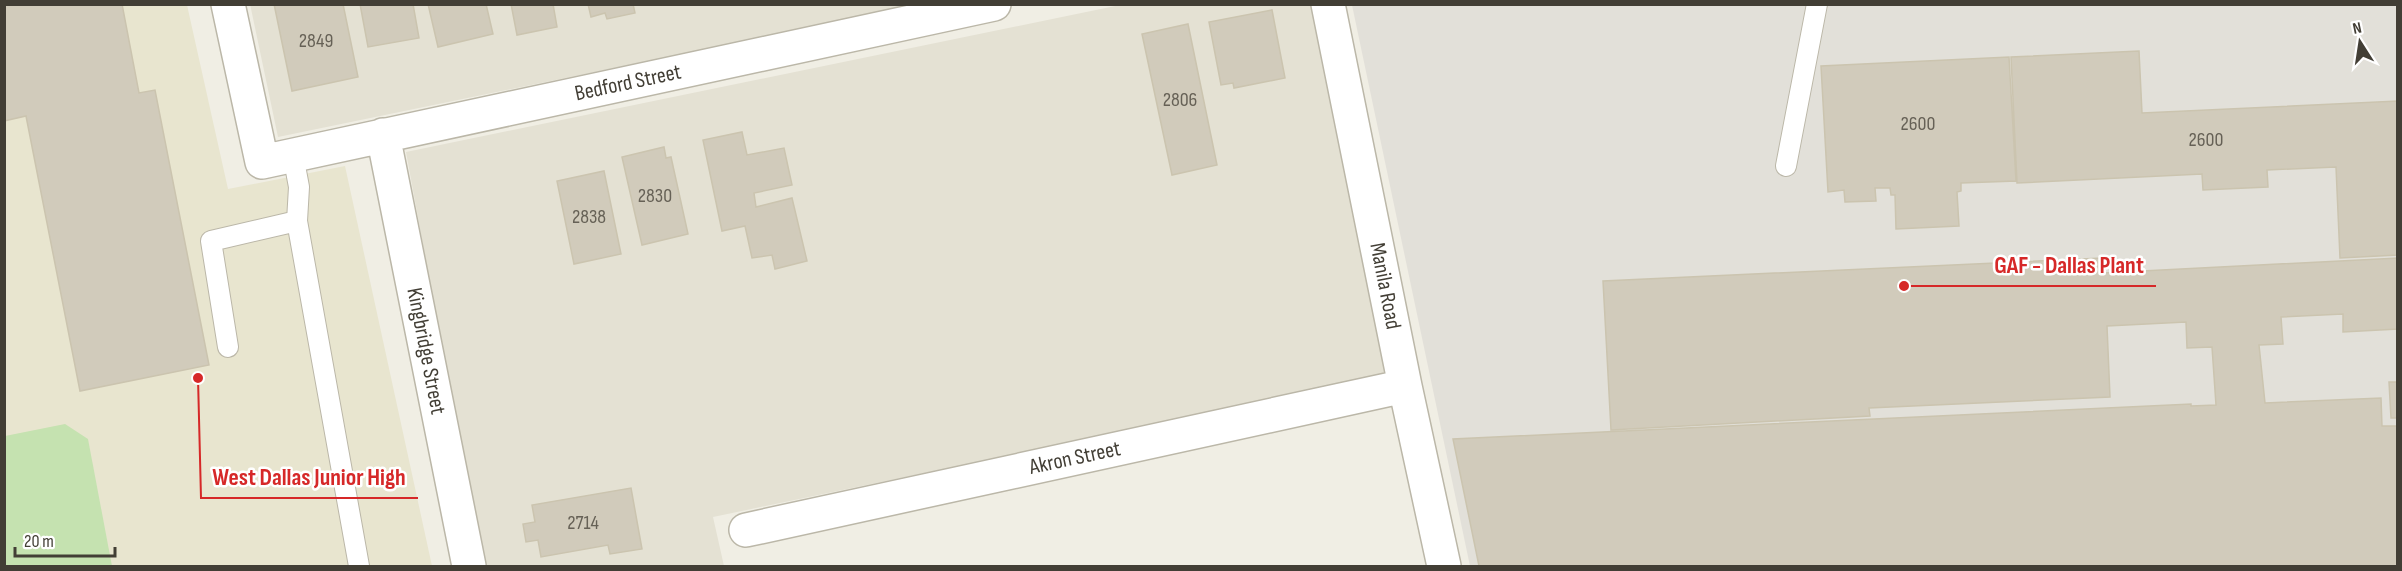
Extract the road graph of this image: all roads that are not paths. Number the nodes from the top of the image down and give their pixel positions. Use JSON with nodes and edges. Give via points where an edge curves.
{"nodes":[{"id":1,"x":228,"y":4,"type":"edge"},
{"id":2,"x":994,"y":4,"type":"edge"},
{"id":3,"x":1328,"y":4,"type":"edge"},
{"id":4,"x":1817,"y":4,"type":"edge"},
{"id":5,"x":383,"y":135,"type":"junction"},
{"id":6,"x":293,"y":155,"type":"junction"},
{"id":7,"x":1786,"y":166,"type":"dead end"},
{"id":8,"x":297,"y":220,"type":"junction"},
{"id":9,"x":228,"y":347,"type":"dead end"},
{"id":10,"x":1405,"y":386,"type":"junction"},
{"id":11,"x":746,"y":530,"type":"dead end"},
{"id":12,"x":360,"y":567,"type":"edge"},
{"id":13,"x":469,"y":567,"type":"edge"},
{"id":14,"x":1444,"y":567,"type":"edge"}],
"edges":[{"from":1,"to":6,"type":"street","name":"Bedford Street","via":[[262,162]]},
{"from":2,"to":5,"type":"street","name":"Bedford Street"},
{"from":3,"to":10,"type":"street","name":"Manila Road"},
{"from":4,"to":7,"type":"lane"},
{"from":5,"to":6,"type":"street","name":"Bedford Street"},
{"from":5,"to":13,"type":"street","name":"Kingbridge Street"},
{"from":6,"to":8,"type":"lane","via":[[299,187]]},
{"from":8,"to":9,"type":"lane","via":[[211,241]]},
{"from":8,"to":12,"type":"lane"},
{"from":10,"to":11,"type":"street","name":"Akron Street"},
{"from":10,"to":14,"type":"street","name":"Manila Road"}]}
